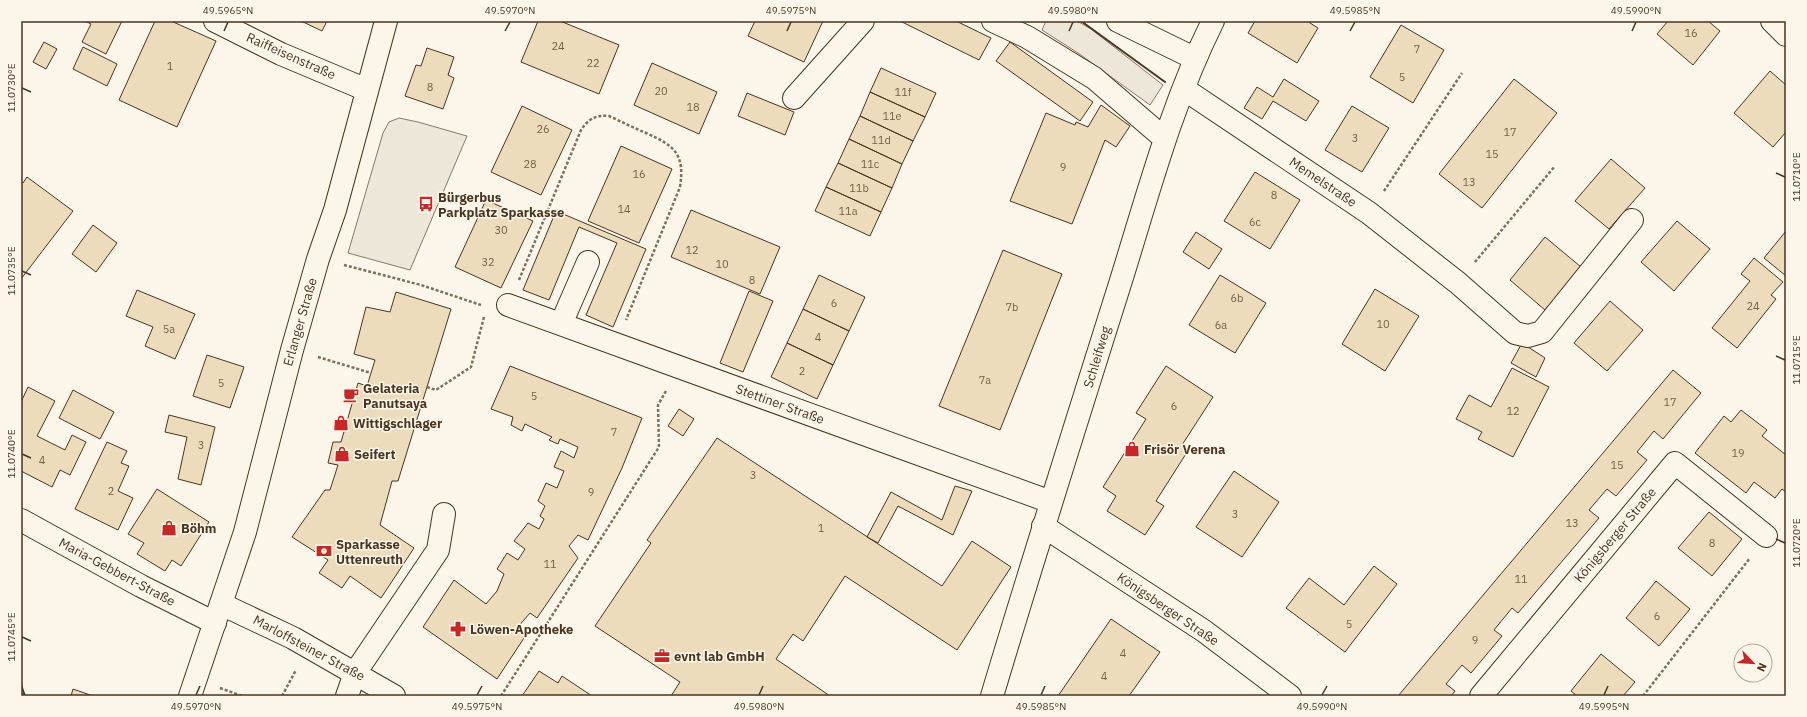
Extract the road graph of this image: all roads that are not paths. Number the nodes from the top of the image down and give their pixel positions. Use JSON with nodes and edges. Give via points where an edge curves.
{"nodes":[{"id":1,"x":215,"y":21,"type":"edge"},
{"id":2,"x":386,"y":21,"type":"edge"},
{"id":3,"x":863,"y":21,"type":"edge"},
{"id":4,"x":993,"y":21,"type":"edge"},
{"id":5,"x":1118,"y":21,"type":"edge"},
{"id":6,"x":1213,"y":21,"type":"edge"},
{"id":7,"x":1772,"y":21,"type":"edge"},
{"id":8,"x":1786,"y":35,"type":"edge"},
{"id":9,"x":1194,"y":58,"type":"junction"},
{"id":10,"x":1184,"y":88,"type":"junction"},
{"id":11,"x":367,"y":90,"type":"junction"},
{"id":12,"x":794,"y":98,"type":"dead end"},
{"id":13,"x":1165,"y":140,"type":"junction"},
{"id":14,"x":1632,"y":220,"type":"dead end"},
{"id":15,"x":588,"y":262,"type":"dead end"},
{"id":16,"x":508,"y":305,"type":"road end"},
{"id":17,"x":561,"y":324,"type":"junction"},
{"id":18,"x":1052,"y":502,"type":"junction"},
{"id":19,"x":444,"y":514,"type":"dead end"},
{"id":20,"x":21,"y":520,"type":"edge"},
{"id":21,"x":1044,"y":526,"type":"junction"},
{"id":22,"x":1766,"y":536,"type":"road end"},
{"id":23,"x":218,"y":614,"type":"junction"},
{"id":24,"x":355,"y":673,"type":"junction"},
{"id":25,"x":190,"y":696,"type":"edge"},
{"id":26,"x":347,"y":696,"type":"edge"},
{"id":27,"x":394,"y":696,"type":"edge"},
{"id":28,"x":992,"y":696,"type":"edge"},
{"id":29,"x":1290,"y":696,"type":"edge"},
{"id":30,"x":1481,"y":696,"type":"edge"}],
"edges":[{"from":1,"to":11,"type":"street","name":"Raiffeisenstraße","via":[[281,54]]},
{"from":2,"to":11,"type":"street","name":"Erlanger Straße"},
{"from":3,"to":12,"type":"street"},
{"from":4,"to":13,"type":"street","via":[[1027,37],[1094,78]]},
{"from":5,"to":9,"type":"street"},
{"from":6,"to":9,"type":"street","name":"Schleifweg"},
{"from":7,"to":8,"type":"street"},
{"from":9,"to":10,"type":"street","name":"Schleifweg"},
{"from":10,"to":13,"type":"street","name":"Schleifweg"},
{"from":10,"to":14,"type":"street","name":"Memelstraße","via":[[1369,213],[1458,282],[1515,333],[1528,336],[1542,332]]},
{"from":11,"to":23,"type":"street","name":"Erlanger Straße","via":[[292,350],[245,532]]},
{"from":13,"to":18,"type":"street","name":"Schleifweg"},
{"from":15,"to":17,"type":"street"},
{"from":16,"to":17,"type":"street","name":"Stettiner Straße"},
{"from":17,"to":18,"type":"street","name":"Stettiner Straße"},
{"from":18,"to":21,"type":"street","name":"Schleifweg"},
{"from":19,"to":24,"type":"street","via":[[438,550]]},
{"from":20,"to":23,"type":"street","name":"Maria-Gebbert-Straße","via":[[141,586]]},
{"from":21,"to":28,"type":"street","name":"Schleifweg"},
{"from":21,"to":29,"type":"street","name":"Königsberger Straße","via":[[1204,631]]},
{"from":22,"to":30,"type":"street","name":"Königsberger Straße","via":[[1675,463]]},
{"from":23,"to":24,"type":"street","name":"Marloffsteiner Straße","via":[[293,638]]},
{"from":23,"to":25,"type":"street","name":"Erlanger Straße"},
{"from":24,"to":26,"type":"street"},
{"from":24,"to":27,"type":"street","name":"Marloffsteiner Straße"}]}
